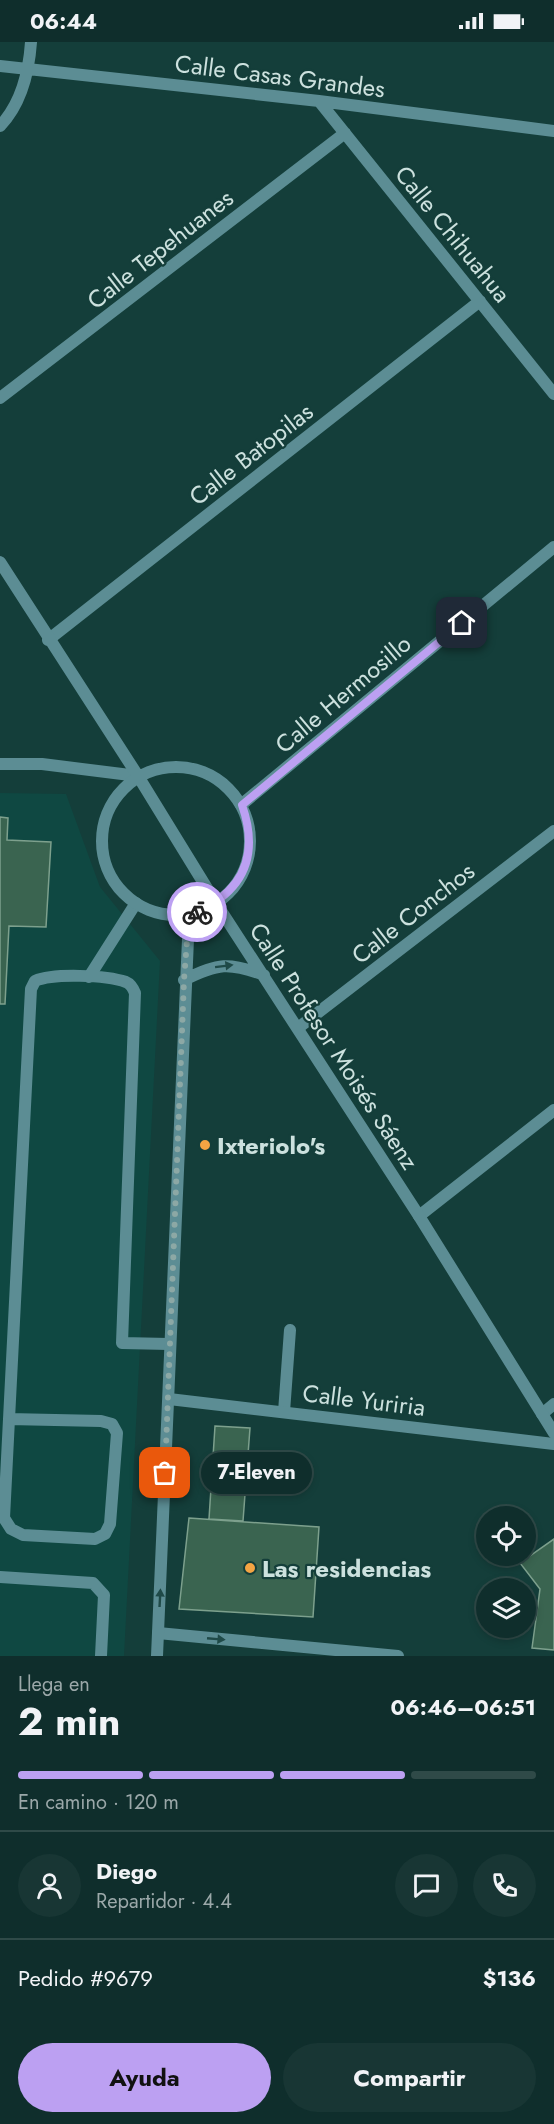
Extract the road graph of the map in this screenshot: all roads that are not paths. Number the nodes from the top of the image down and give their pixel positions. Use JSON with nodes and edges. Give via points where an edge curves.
{"nodes":[{"id":1,"x":31,"y":42,"type":"edge"},
{"id":2,"x":0,"y":66,"type":"edge"},
{"id":3,"x":29,"y":68,"type":"junction"},
{"id":4,"x":319,"y":101,"type":"junction"},
{"id":5,"x":0,"y":126,"type":"edge"},
{"id":6,"x":554,"y":131,"type":"edge"},
{"id":7,"x":345,"y":133,"type":"junction"},
{"id":8,"x":480,"y":301,"type":"junction"},
{"id":9,"x":554,"y":394,"type":"edge"},
{"id":10,"x":0,"y":398,"type":"edge"},
{"id":11,"x":554,"y":547,"type":"edge"},
{"id":12,"x":0,"y":562,"type":"edge"},
{"id":13,"x":48,"y":640,"type":"junction"},
{"id":14,"x":0,"y":764,"type":"edge"},
{"id":15,"x":138,"y":776,"type":"junction"},
{"id":16,"x":242,"y":805,"type":"junction"},
{"id":17,"x":554,"y":831,"type":"edge"},
{"id":18,"x":136,"y":903,"type":"junction"},
{"id":19,"x":216,"y":903,"type":"junction"},
{"id":20,"x":189,"y":915,"type":"junction"},
{"id":21,"x":264,"y":975,"type":"junction"},
{"id":22,"x":89,"y":977,"type":"junction"},
{"id":23,"x":184,"y":980,"type":"junction"},
{"id":24,"x":298,"y":1028,"type":"junction"},
{"id":25,"x":554,"y":1110,"type":"edge"},
{"id":26,"x":419,"y":1216,"type":"junction"},
{"id":27,"x":290,"y":1330,"type":"dead end"},
{"id":28,"x":169,"y":1344,"type":"junction"},
{"id":29,"x":169,"y":1399,"type":"junction"},
{"id":30,"x":554,"y":1404,"type":"edge"},
{"id":31,"x":284,"y":1412,"type":"junction"},
{"id":32,"x":542,"y":1414,"type":"junction"},
{"id":33,"x":9,"y":1419,"type":"junction"},
{"id":34,"x":554,"y":1432,"type":"edge"},
{"id":35,"x":554,"y":1444,"type":"edge"},
{"id":36,"x":0,"y":1577,"type":"edge"},
{"id":37,"x":158,"y":1633,"type":"junction"},
{"id":38,"x":101,"y":1656,"type":"edge"},
{"id":39,"x":157,"y":1656,"type":"edge"},
{"id":40,"x":398,"y":1656,"type":"edge"}],
"edges":[{"from":1,"to":3,"type":"street"},
{"from":2,"to":3,"type":"street","name":"Calle Casas Grandes"},
{"from":3,"to":4,"type":"street","name":"Calle Casas Grandes"},
{"from":3,"to":5,"type":"street","via":[[17,100]]},
{"from":4,"to":6,"type":"street","name":"Calle Casas Grandes"},
{"from":4,"to":7,"type":"street","name":"Calle Chihuahua"},
{"from":7,"to":8,"type":"street","name":"Calle Chihuahua"},
{"from":7,"to":10,"type":"street","name":"Calle Tepehuanes"},
{"from":8,"to":9,"type":"street","name":"Calle Chihuahua"},
{"from":8,"to":13,"type":"street","name":"Calle Batopilas"},
{"from":11,"to":16,"type":"street","name":"Calle Hermosillo"},
{"from":12,"to":13,"type":"street","name":"Calle Profesor Moisés Sáenz"},
{"from":13,"to":15,"type":"street","name":"Calle Profesor Moisés Sáenz"},
{"from":14,"to":15,"type":"street","via":[[42,764]]},
{"from":15,"to":16,"type":"street","via":[[176,766],[196,769],[230,789]]},
{"from":15,"to":18,"type":"street","via":[[119,793],[102,831],[102,852],[108,872],[120,890]]},
{"from":15,"to":19,"type":"street","name":"Calle Profesor Moisés Sáenz"},
{"from":16,"to":19,"type":"street","via":[[249,826],[250,848],[244,870],[233,888]]},
{"from":17,"to":24,"type":"street","name":"Calle Conchos"},
{"from":18,"to":20,"type":"street","via":[[155,912]]},
{"from":18,"to":22,"type":"street"},
{"from":19,"to":20,"type":"street"},
{"from":19,"to":21,"type":"street","name":"Calle Profesor Moisés Sáenz"},
{"from":20,"to":23,"type":"street"},
{"from":23,"to":21,"type":"street","one_way":true,"via":[[228,965]]},
{"from":21,"to":24,"type":"street","name":"Calle Profesor Moisés Sáenz"},
{"from":22,"to":28,"type":"street","via":[[125,982],[135,993],[122,1343]]},
{"from":22,"to":33,"type":"street","via":[[44,977],[34,981],[31,989]]},
{"from":23,"to":28,"type":"street"},
{"from":24,"to":26,"type":"street","name":"Calle Profesor Moisés Sáenz"},
{"from":25,"to":26,"type":"street"},
{"from":26,"to":32,"type":"street","name":"Calle Profesor Moisés Sáenz"},
{"from":27,"to":31,"type":"street"},
{"from":28,"to":29,"type":"street"},
{"from":29,"to":31,"type":"street","name":"Calle Yuriria"},
{"from":37,"to":29,"type":"street","one_way":true},
{"from":30,"to":32,"type":"street"},
{"from":31,"to":35,"type":"street","name":"Calle Yuriria"},
{"from":32,"to":34,"type":"street","name":"Calle Profesor Moisés Sáenz"},
{"from":33,"to":33,"type":"street","via":[[101,1420],[112,1424],[117,1433],[110,1524],[105,1534],[95,1539],[23,1535],[11,1529],[4,1518]]},
{"from":36,"to":38,"type":"street","via":[[93,1582],[104,1595]]},
{"from":37,"to":39,"type":"street"},
{"from":37,"to":40,"type":"street","one_way":true}]}
